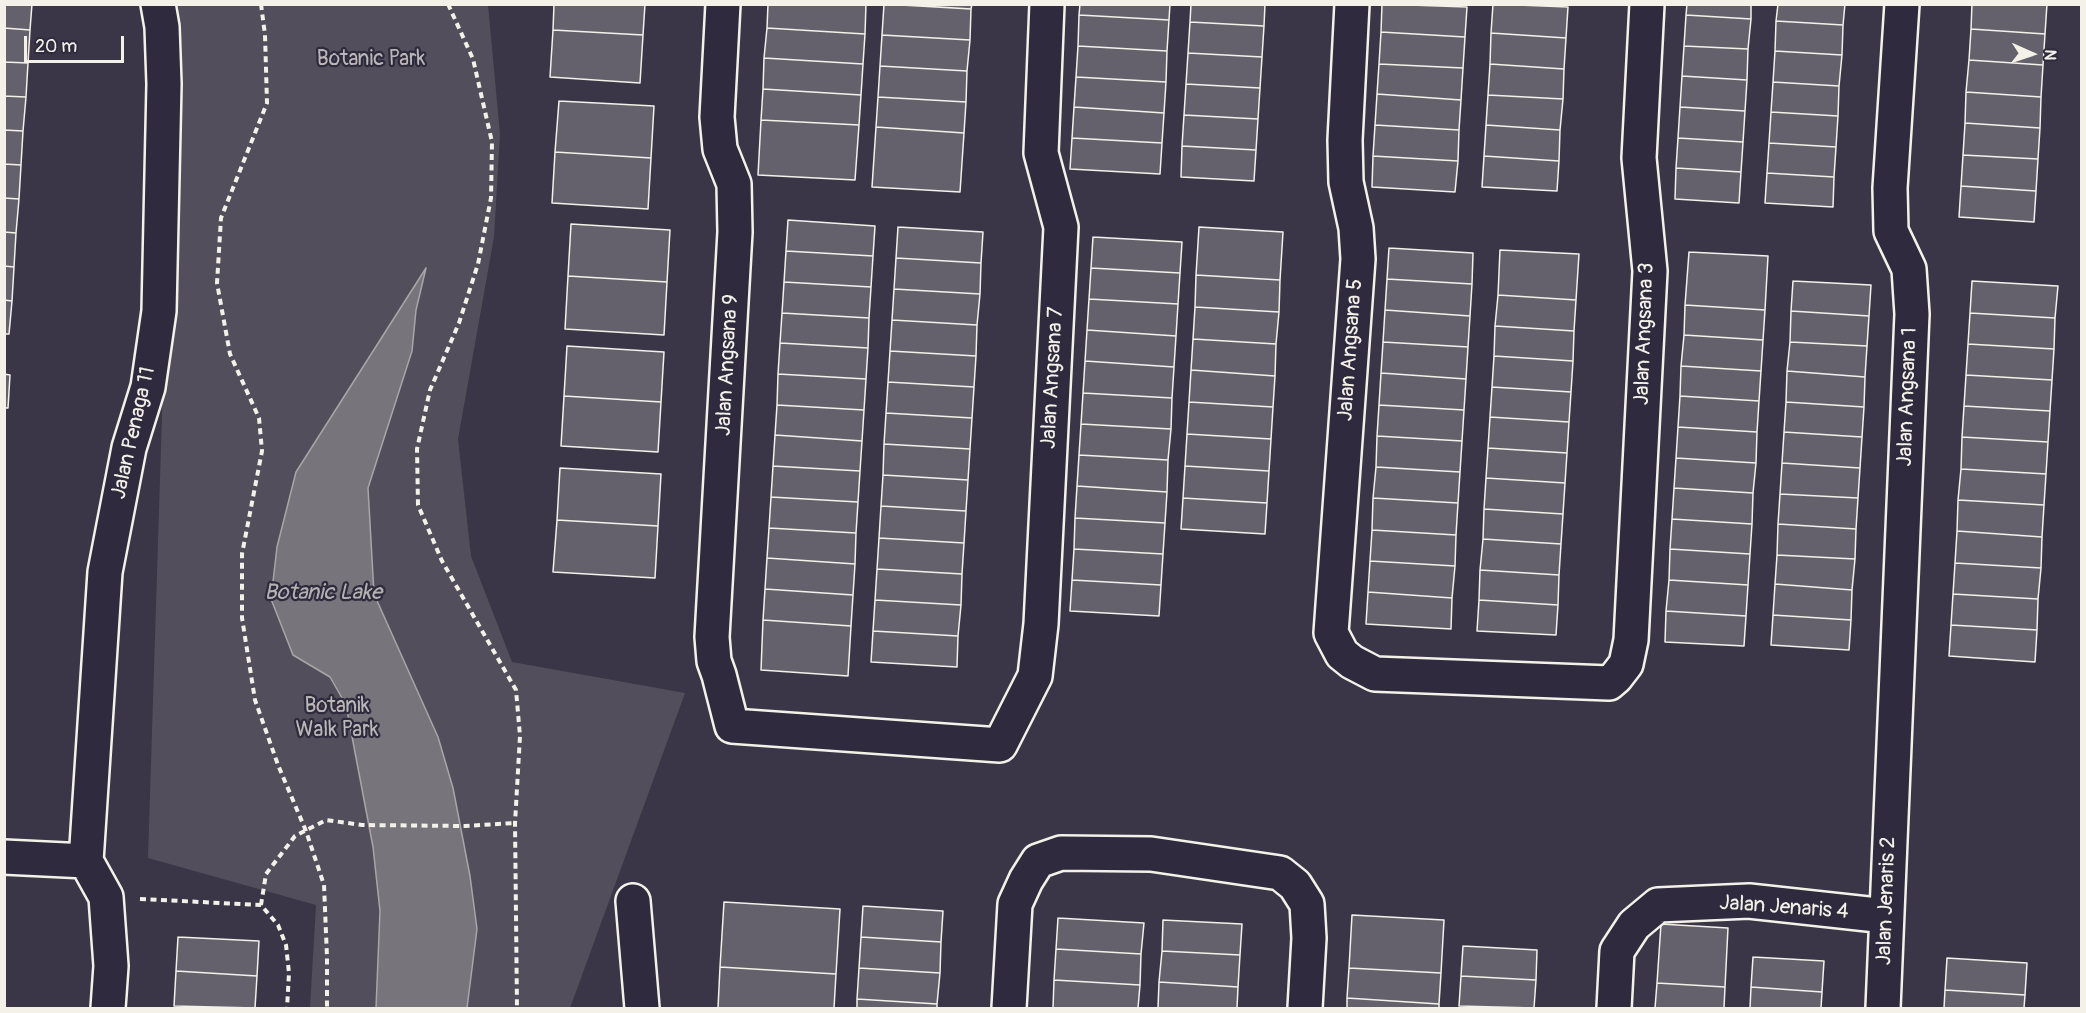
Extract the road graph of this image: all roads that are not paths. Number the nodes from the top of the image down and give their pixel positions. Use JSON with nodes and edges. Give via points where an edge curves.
{"nodes":[{"id":1,"x":158,"y":4,"type":"edge"},
{"id":2,"x":723,"y":4,"type":"edge"},
{"id":3,"x":1047,"y":4,"type":"edge"},
{"id":4,"x":1352,"y":4,"type":"edge"},
{"id":5,"x":1647,"y":4,"type":"edge"},
{"id":6,"x":1902,"y":4,"type":"edge"},
{"id":7,"x":1626,"y":664,"type":"joint"},
{"id":8,"x":1000,"y":745,"type":"joint"},
{"id":9,"x":1892,"y":794,"type":"joint"},
{"id":10,"x":4,"y":857,"type":"edge"},
{"id":11,"x":87,"y":861,"type":"junction"},
{"id":12,"x":633,"y":901,"type":"dead end"},
{"id":13,"x":1886,"y":916,"type":"junction"},
{"id":14,"x":108,"y":1008,"type":"edge"},
{"id":15,"x":642,"y":1008,"type":"edge"},
{"id":16,"x":1009,"y":1008,"type":"edge"},
{"id":17,"x":1305,"y":1008,"type":"edge"},
{"id":18,"x":1614,"y":1008,"type":"edge"},
{"id":19,"x":1883,"y":1008,"type":"edge"}],
"edges":[{"from":1,"to":11,"type":"street","name":"Jalan Penaga 11","via":[[164,84],[159,311],[148,387],[129,448],[105,572]]},
{"from":2,"to":8,"type":"street","name":"Jalan Angsana 9","via":[[717,117],[720,149],[734,184],[735,232],[712,637],[714,661],[732,726]]},
{"from":3,"to":8,"type":"street","name":"Jalan Angsana 7","via":[[1041,153],[1061,226],[1041,624],[1035,676]]},
{"from":4,"to":7,"type":"street","name":"Jalan Angsana 5","via":[[1345,140],[1346,182],[1358,259],[1331,633],[1341,654],[1375,674],[1609,683]]},
{"from":5,"to":7,"type":"street","name":"Jalan Angsana 3","via":[[1639,158],[1650,271],[1631,640]]},
{"from":6,"to":9,"type":"street","name":"Jalan Angsana 1","via":[[1890,188],[1891,231],[1909,269],[1912,314]]},
{"from":9,"to":13,"type":"street","name":"Jalan Jenaris 2"},
{"from":10,"to":11,"type":"street"},
{"from":11,"to":14,"type":"street","via":[[106,897],[111,966]]},
{"from":12,"to":15,"type":"street"},
{"from":13,"to":18,"type":"street","name":"Jalan Jenaris 4","via":[[1749,901],[1658,905],[1634,925],[1617,951]]},
{"from":13,"to":19,"type":"street","name":"Jalan Jenaris 2"},
{"from":16,"to":17,"type":"street","via":[[1015,904],[1038,861],[1061,853],[1150,854],[1280,873],[1295,885],[1307,904],[1310,938]]}]}
